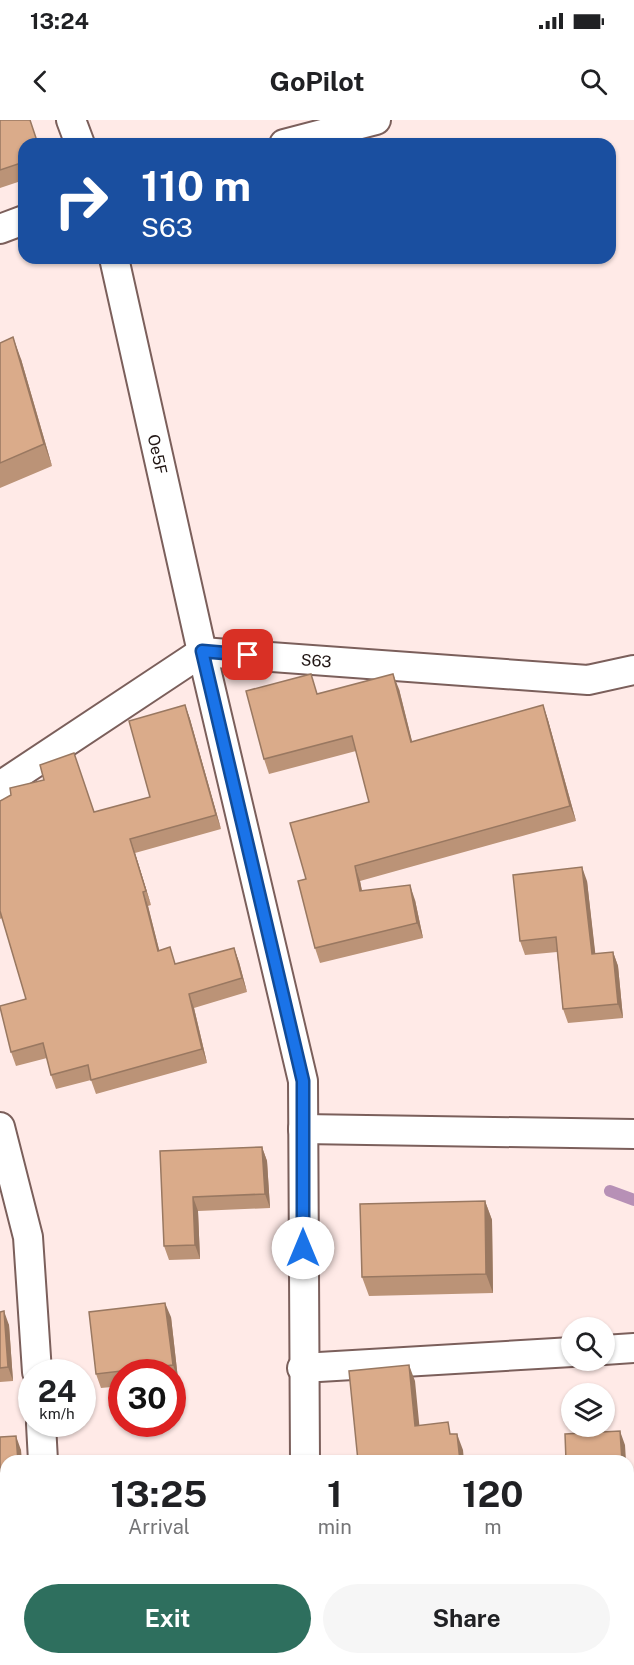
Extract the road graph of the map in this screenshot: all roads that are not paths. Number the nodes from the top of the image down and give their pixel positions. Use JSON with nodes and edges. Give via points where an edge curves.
{"nodes":[{"id":1,"x":70,"y":120,"type":"edge"},
{"id":2,"x":376,"y":120,"type":"edge"},
{"id":3,"x":78,"y":138,"type":"edge"},
{"id":4,"x":307,"y":138,"type":"edge"},
{"id":5,"x":18,"y":222,"type":"edge"},
{"id":6,"x":0,"y":229,"type":"edge"},
{"id":7,"x":115,"y":264,"type":"edge"},
{"id":8,"x":202,"y":651,"type":"junction"},
{"id":9,"x":634,"y":670,"type":"edge"},
{"id":10,"x":0,"y":786,"type":"edge"},
{"id":11,"x":0,"y":1127,"type":"edge"},
{"id":12,"x":303,"y":1129,"type":"junction"},
{"id":13,"x":634,"y":1134,"type":"edge"},
{"id":14,"x":634,"y":1348,"type":"edge"},
{"id":15,"x":615,"y":1349,"type":"edge"},
{"id":16,"x":561,"y":1353,"type":"edge"},
{"id":17,"x":36,"y":1359,"type":"edge"},
{"id":18,"x":302,"y":1368,"type":"junction"},
{"id":19,"x":42,"y":1437,"type":"edge"},
{"id":20,"x":44,"y":1455,"type":"edge"},
{"id":21,"x":305,"y":1455,"type":"edge"}],
"edges":[{"from":1,"to":3,"type":"street"},
{"from":2,"to":4,"type":"street"},
{"from":5,"to":6,"type":"street"},
{"from":7,"to":8,"type":"street","name":"Oe5F"},
{"from":8,"to":9,"type":"street","name":"S63","via":[[588,680]]},
{"from":8,"to":10,"type":"street"},
{"from":8,"to":12,"type":"street","name":"Oe5F","via":[[303,1081]]},
{"from":11,"to":17,"type":"street","via":[[28,1237]]},
{"from":12,"to":13,"type":"street"},
{"from":12,"to":18,"type":"street","name":"Oe5F"},
{"from":14,"to":15,"type":"street"},
{"from":16,"to":18,"type":"street"},
{"from":18,"to":21,"type":"street","name":"Oe5F"},
{"from":19,"to":20,"type":"street"}]}
